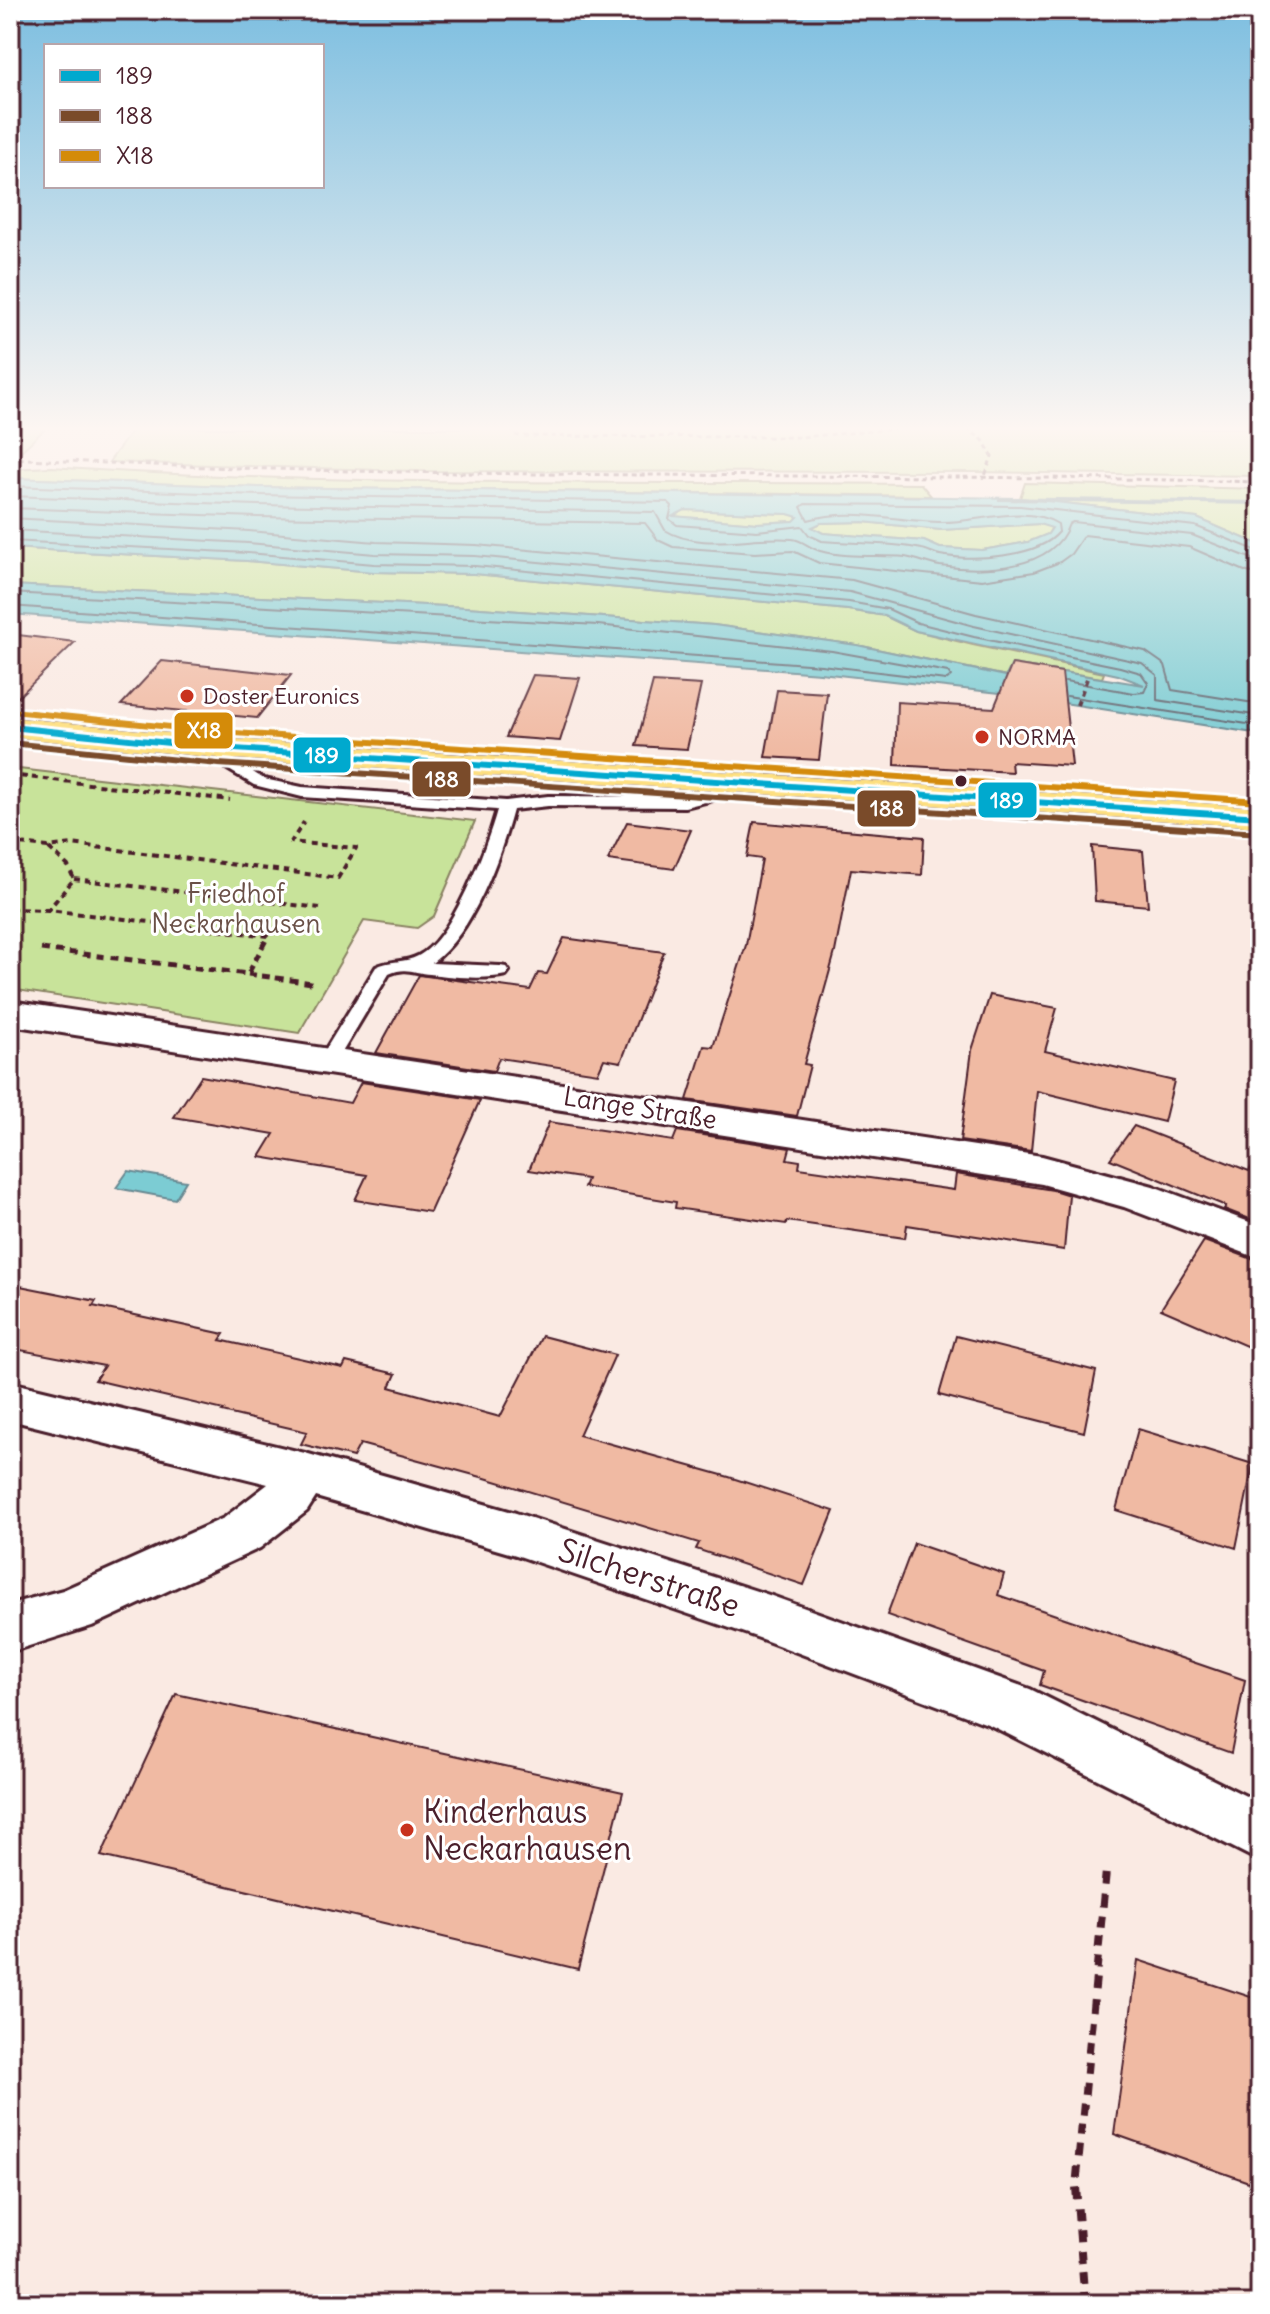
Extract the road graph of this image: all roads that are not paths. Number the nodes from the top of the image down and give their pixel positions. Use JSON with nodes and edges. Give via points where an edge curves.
{"nodes":[{"id":1,"x":10,"y":727,"type":"edge"},
{"id":2,"x":219,"y":748,"type":"junction"},
{"id":3,"x":731,"y":781,"type":"junction"},
{"id":4,"x":506,"y":806,"type":"junction"},
{"id":5,"x":1260,"y":817,"type":"edge"},
{"id":6,"x":419,"y":962,"type":"junction"},
{"id":7,"x":500,"y":971,"type":"dead end"},
{"id":8,"x":10,"y":1013,"type":"edge"},
{"id":9,"x":328,"y":1060,"type":"junction"},
{"id":10,"x":1260,"y":1243,"type":"edge"},
{"id":11,"x":10,"y":1401,"type":"edge"},
{"id":12,"x":305,"y":1473,"type":"junction"},
{"id":13,"x":10,"y":1628,"type":"edge"},
{"id":14,"x":1260,"y":1833,"type":"edge"}],
"edges":[{"from":1,"to":2,"type":"main road"},
{"from":2,"to":3,"type":"main road"},
{"from":2,"to":4,"type":"lane","via":[[229,764],[259,782],[302,792]]},
{"from":3,"to":4,"type":"lane","via":[[712,796],[685,802],[548,801]]},
{"from":3,"to":5,"type":"main road"},
{"from":4,"to":6,"type":"lane","via":[[465,911],[436,950]]},
{"from":6,"to":7,"type":"lane","via":[[428,969]]},
{"from":6,"to":9,"type":"lane","via":[[382,971]]},
{"from":8,"to":9,"type":"street","name":"Lange Straße"},
{"from":9,"to":10,"type":"street","name":"Lange Straße","via":[[1042,1170],[1138,1196]]},
{"from":11,"to":12,"type":"street","name":"Silcherstraße"},
{"from":12,"to":13,"type":"street","via":[[289,1496],[242,1533],[73,1610]]},
{"from":12,"to":14,"type":"street","name":"Silcherstraße","via":[[516,1534],[769,1618],[1010,1707]]}]}
